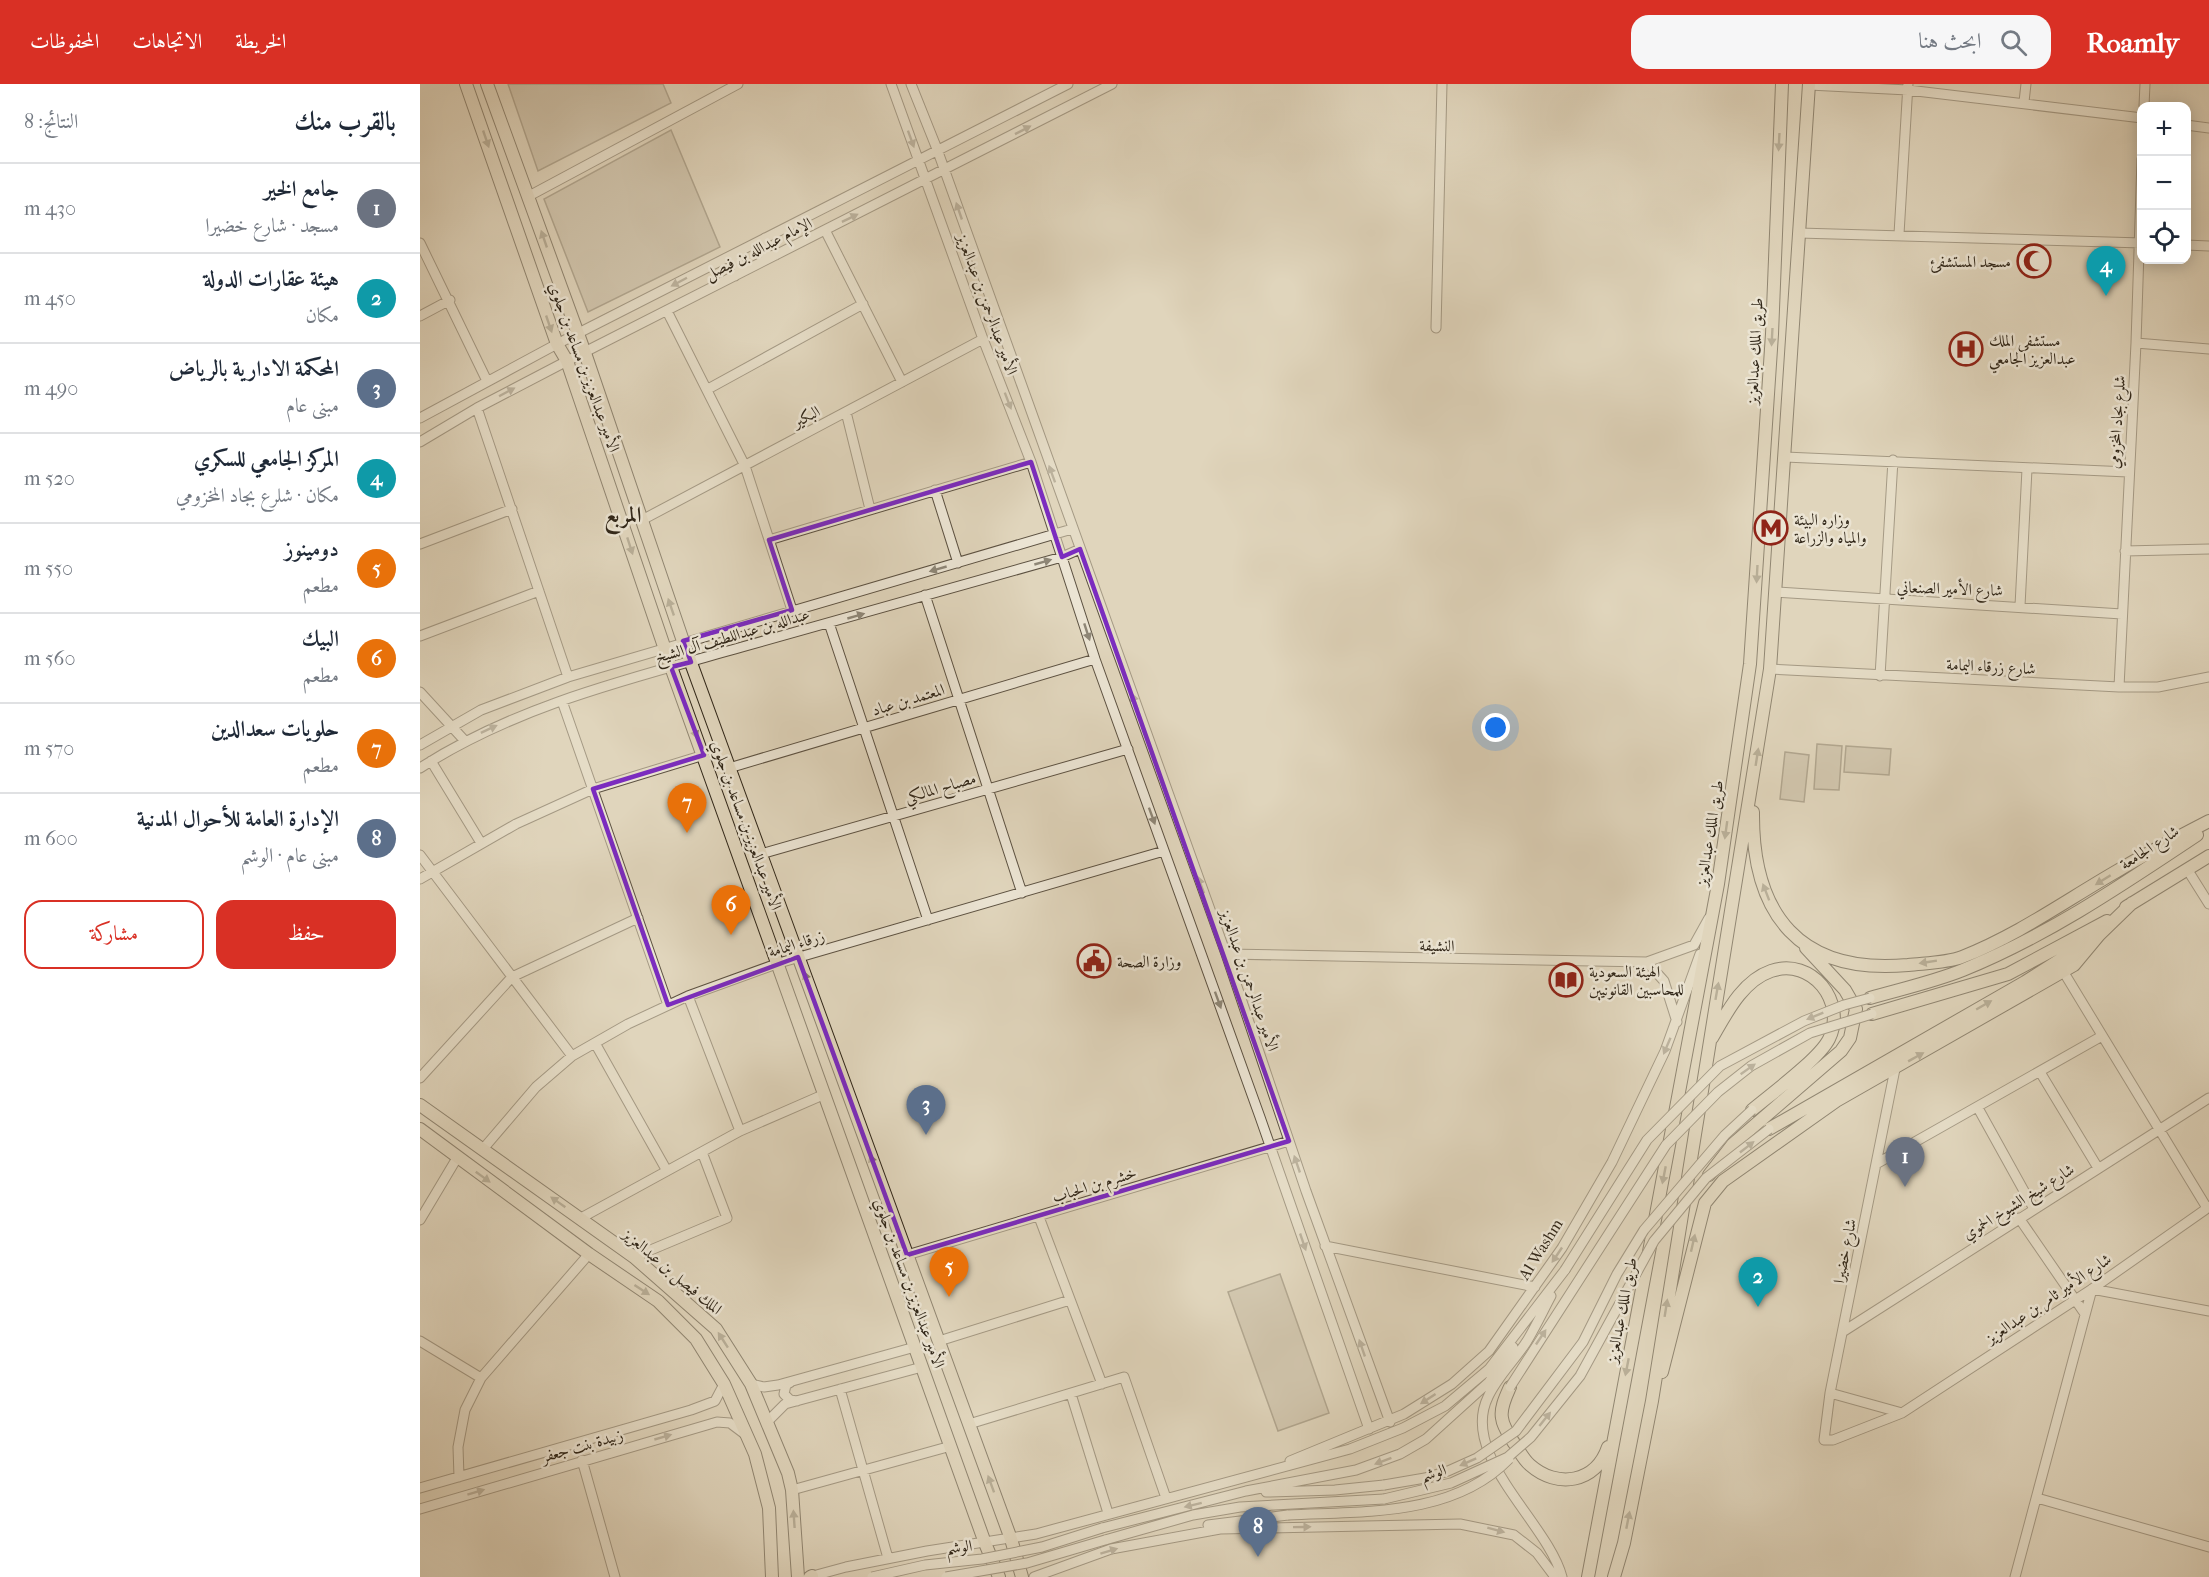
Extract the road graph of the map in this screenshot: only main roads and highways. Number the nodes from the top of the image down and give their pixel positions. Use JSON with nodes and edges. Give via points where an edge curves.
{"nodes":[{"id":1,"x":466,"y":84,"type":"edge"},
{"id":2,"x":487,"y":84,"type":"edge"},
{"id":3,"x":1782,"y":84,"type":"edge"},
{"id":4,"x":1809,"y":84,"type":"edge"},
{"id":5,"x":1753,"y":783,"type":"junction"},
{"id":6,"x":2209,"y":821,"type":"edge"},
{"id":7,"x":2209,"y":827,"type":"edge"},
{"id":8,"x":2209,"y":856,"type":"edge"},
{"id":9,"x":2132,"y":903,"type":"junction"},
{"id":10,"x":2099,"y":935,"type":"junction"},
{"id":11,"x":1803,"y":945,"type":"junction"},
{"id":12,"x":1870,"y":998,"type":"road end"},
{"id":13,"x":1872,"y":1014,"type":"road end"},
{"id":14,"x":1708,"y":1044,"type":"junction"},
{"id":15,"x":420,"y":1105,"type":"edge"},
{"id":16,"x":1752,"y":1110,"type":"road end"},
{"id":17,"x":420,"y":1129,"type":"edge"},
{"id":18,"x":1769,"y":1129,"type":"road end"},
{"id":19,"x":1706,"y":1178,"type":"road end"},
{"id":20,"x":1510,"y":1387,"type":"road end"},
{"id":21,"x":1652,"y":1401,"type":"junction"},
{"id":22,"x":1620,"y":1408,"type":"junction"},
{"id":23,"x":772,"y":1577,"type":"edge"},
{"id":24,"x":798,"y":1577,"type":"edge"},
{"id":25,"x":999,"y":1577,"type":"edge"},
{"id":26,"x":1022,"y":1577,"type":"edge"},
{"id":27,"x":1588,"y":1577,"type":"edge"},
{"id":28,"x":1614,"y":1577,"type":"edge"}],
"edges":[{"from":1,"to":25,"type":"main road","name":"الأمير عبدالعزيز بن مساعد بن جلوي","one_way":true},
{"from":26,"to":2,"type":"main road","name":"الأمير عبدالعزيز بن مساعد بن جلوي","one_way":true,"via":[[683,641],[585,353]]},
{"from":3,"to":22,"type":"main road","name":"طريق الملك عبدالعزيز","one_way":true,"via":[[1753,642],[1713,911]]},
{"from":5,"to":4,"type":"main road","name":"طريق الملك عبدالعزيز","one_way":true,"via":[[1770,669]]},
{"from":11,"to":5,"type":"main road","one_way":true,"via":[[1774,911],[1764,891],[1753,821]]},
{"from":14,"to":5,"type":"main road","name":"طريق الملك عبدالعزيز","one_way":true},
{"from":6,"to":11,"type":"main road","one_way":true,"via":[[2050,914],[1959,958],[1878,968]]},
{"from":7,"to":12,"type":"main road","name":"شارع الجامعة","via":[[2050,929],[1950,975]]},
{"from":8,"to":9,"type":"main road"},
{"from":9,"to":10,"type":"main road"},
{"from":9,"to":13,"type":"main road","via":[[2008,974]]},
{"from":18,"to":10,"type":"main road","one_way":true,"via":[[2025,982]]},
{"from":21,"to":10,"type":"main road","one_way":true,"via":[[1668,1356],[1705,1203],[1724,1181],[1836,1101],[2074,965]]},
{"from":11,"to":19,"type":"main road","via":[[1845,990],[1856,1009],[1850,1038],[1821,1070],[1733,1144]]},
{"from":14,"to":16,"type":"main road","via":[[1731,1005],[1752,981],[1770,971],[1801,971],[1814,976],[1824,988],[1836,1017],[1828,1042]]},
{"from":21,"to":14,"type":"main road","name":"طريق الملك عبدالعزيز","one_way":true},
{"from":24,"to":15,"type":"main road","name":"الملك فيصل بن عبدالعزيز","one_way":true,"via":[[792,1490],[751,1384],[716,1329],[634,1257]]},
{"from":17,"to":23,"type":"main road","name":"الملك فيصل بن عبدالعزيز","one_way":true,"via":[[658,1301],[696,1339],[724,1384],[750,1438],[769,1508]]},
{"from":20,"to":22,"type":"main road","via":[[1502,1417],[1506,1431],[1527,1463],[1558,1480],[1588,1473],[1604,1457]]},
{"from":28,"to":21,"type":"main road","name":"طريق الملك عبدالعزيز","one_way":true},
{"from":22,"to":27,"type":"main road","name":"طريق الملك عبدالعزيز"}]}
